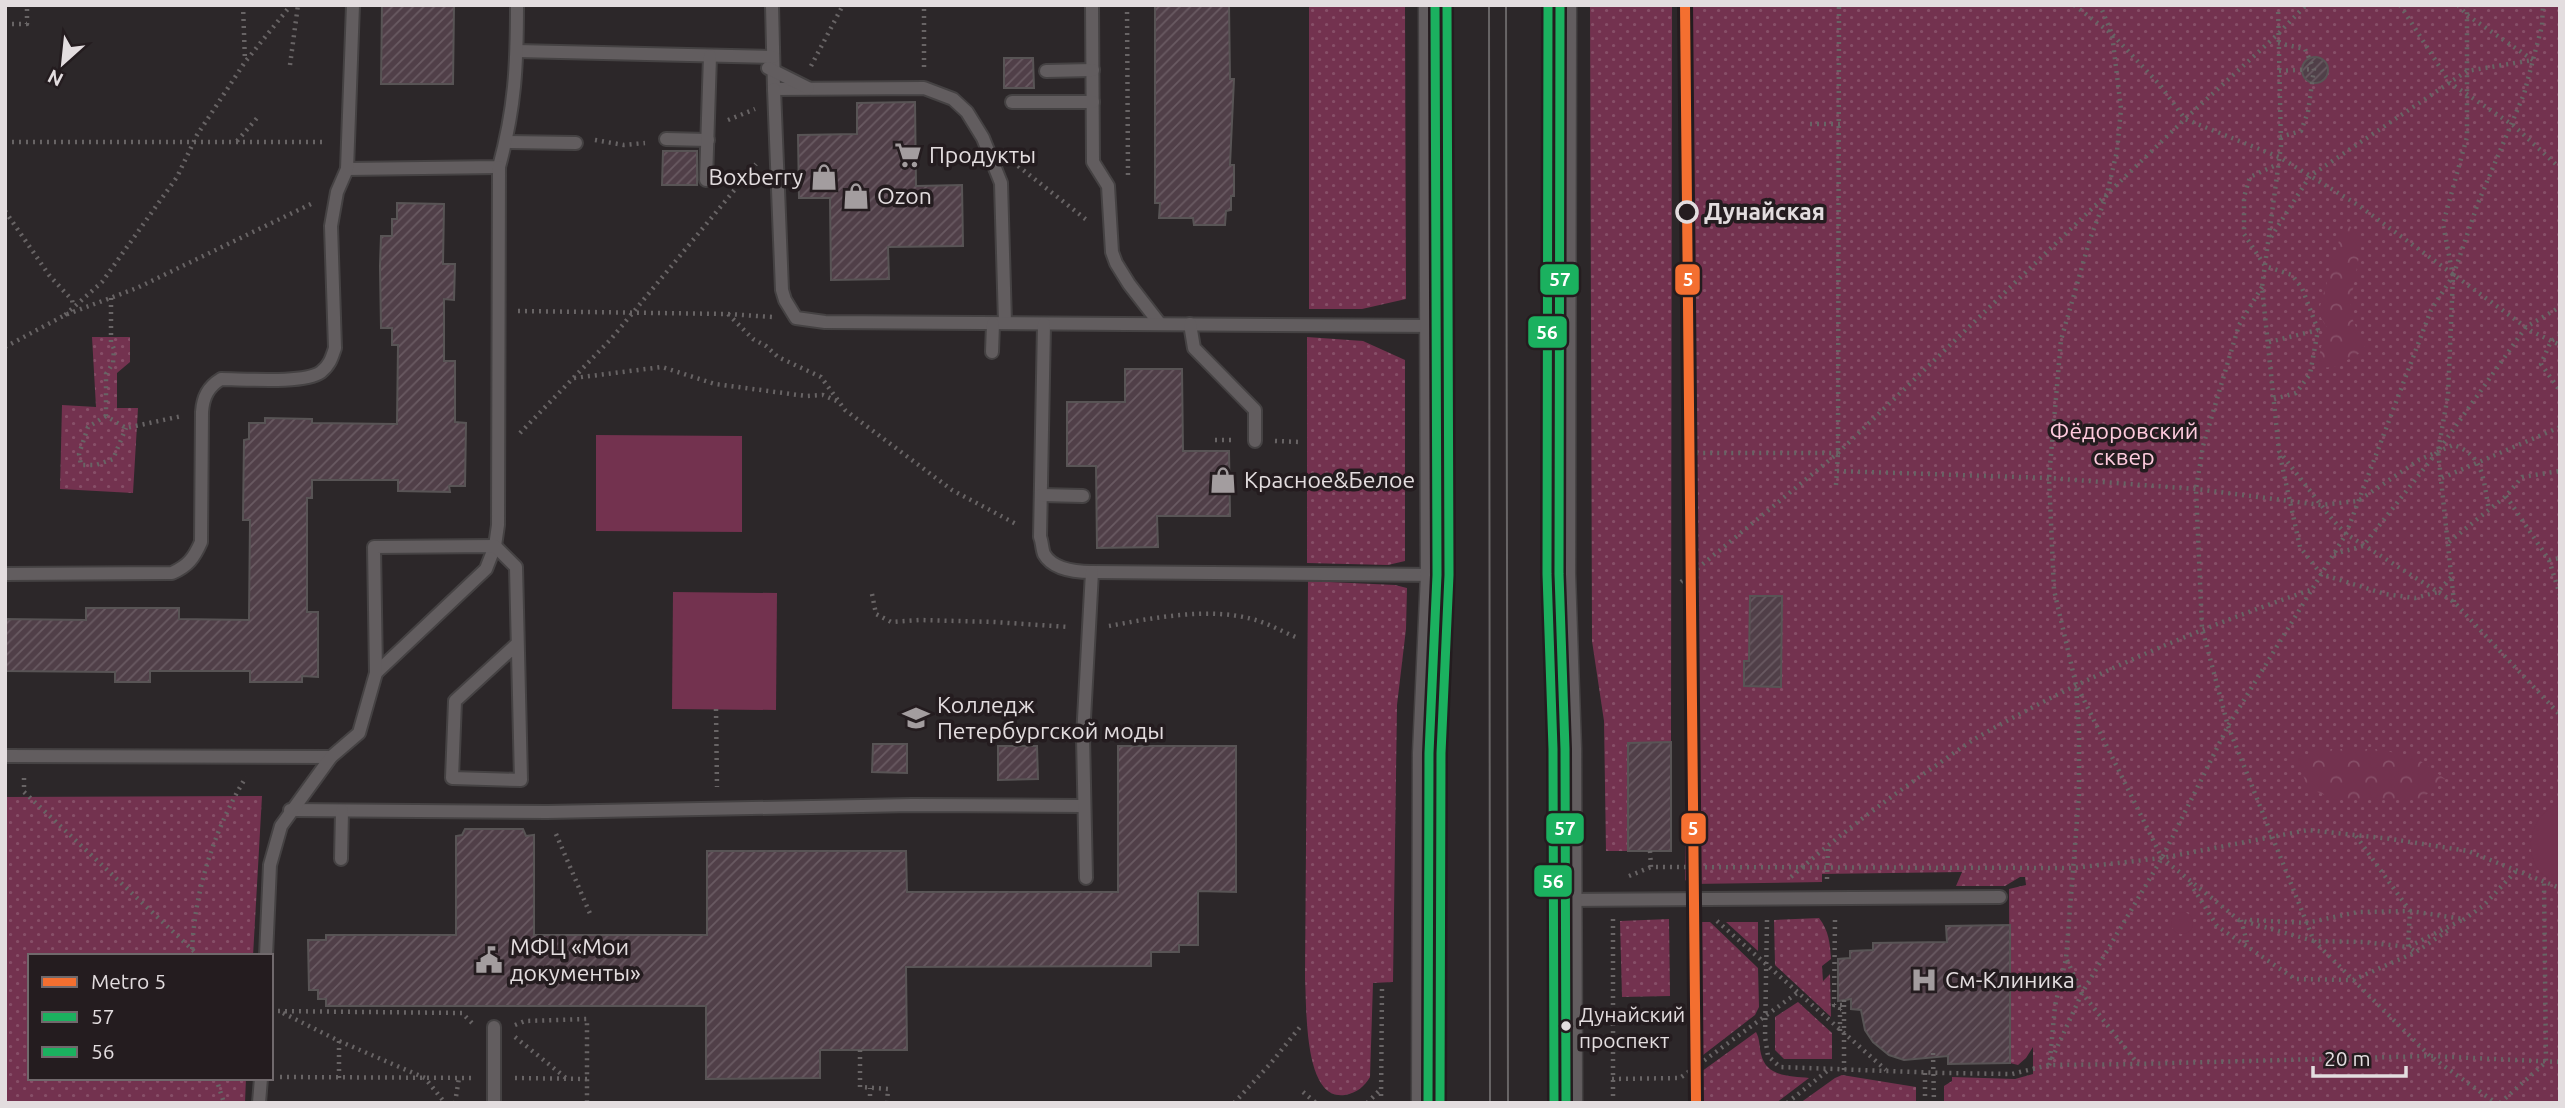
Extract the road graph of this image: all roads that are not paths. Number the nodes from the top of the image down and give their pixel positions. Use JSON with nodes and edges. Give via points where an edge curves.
{"nodes":[{"id":1,"x":353,"y":5,"type":"edge"},
{"id":2,"x":517,"y":5,"type":"edge"},
{"id":3,"x":772,"y":5,"type":"edge"},
{"id":4,"x":1092,"y":5,"type":"edge"},
{"id":5,"x":1434,"y":5,"type":"edge"},
{"id":6,"x":1560,"y":5,"type":"edge"},
{"id":7,"x":517,"y":51,"type":"junction"},
{"id":8,"x":710,"y":56,"type":"junction"},
{"id":9,"x":773,"y":64,"type":"junction"},
{"id":10,"x":1093,"y":70,"type":"junction"},
{"id":11,"x":1045,"y":71,"type":"dead end"},
{"id":12,"x":774,"y":89,"type":"junction"},
{"id":13,"x":812,"y":90,"type":"junction"},
{"id":14,"x":1012,"y":102,"type":"dead end"},
{"id":15,"x":1093,"y":102,"type":"junction"},
{"id":16,"x":666,"y":139,"type":"dead end"},
{"id":17,"x":708,"y":140,"type":"junction"},
{"id":18,"x":506,"y":142,"type":"junction"},
{"id":19,"x":576,"y":143,"type":"dead end"},
{"id":20,"x":499,"y":167,"type":"junction"},
{"id":21,"x":347,"y":169,"type":"junction"},
{"id":22,"x":706,"y":180,"type":"dead end"},
{"id":23,"x":999,"y":323,"type":"junction"},
{"id":24,"x":1044,"y":324,"type":"junction"},
{"id":25,"x":1160,"y":324,"type":"junction"},
{"id":26,"x":1190,"y":324,"type":"junction"},
{"id":27,"x":1437,"y":326,"type":"junction"},
{"id":28,"x":992,"y":352,"type":"dead end"},
{"id":29,"x":1255,"y":441,"type":"dead end"},
{"id":30,"x":1041,"y":495,"type":"junction"},
{"id":31,"x":1083,"y":496,"type":"dead end"},
{"id":32,"x":495,"y":546,"type":"junction"},
{"id":33,"x":1092,"y":572,"type":"junction"},
{"id":34,"x":5,"y":574,"type":"edge"},
{"id":35,"x":1437,"y":575,"type":"junction"},
{"id":36,"x":517,"y":644,"type":"junction"},
{"id":37,"x":376,"y":673,"type":"junction"},
{"id":38,"x":5,"y":756,"type":"edge"},
{"id":39,"x":331,"y":757,"type":"junction"},
{"id":40,"x":1083,"y":806,"type":"junction"},
{"id":41,"x":290,"y":810,"type":"junction"},
{"id":42,"x":342,"y":811,"type":"junction"},
{"id":43,"x":341,"y":859,"type":"dead end"},
{"id":44,"x":1086,"y":878,"type":"dead end"},
{"id":45,"x":2000,"y":897,"type":"dead end"},
{"id":46,"x":1565,"y":900,"type":"junction"},
{"id":47,"x":266,"y":954,"type":"edge"},
{"id":48,"x":494,"y":1027,"type":"road end"},
{"id":49,"x":261,"y":1080,"type":"edge"},
{"id":50,"x":259,"y":1103,"type":"edge"},
{"id":51,"x":494,"y":1103,"type":"edge"},
{"id":52,"x":1428,"y":1103,"type":"edge"},
{"id":53,"x":1566,"y":1103,"type":"edge"}],
"edges":[{"from":1,"to":21,"type":"lane"},
{"from":2,"to":7,"type":"lane"},
{"from":3,"to":9,"type":"lane"},
{"from":4,"to":10,"type":"lane"},
{"from":5,"to":27,"type":"street"},
{"from":6,"to":46,"type":"street","via":[[1559,574]]},
{"from":7,"to":8,"type":"lane"},
{"from":7,"to":18,"type":"lane"},
{"from":8,"to":9,"type":"lane"},
{"from":8,"to":17,"type":"lane"},
{"from":9,"to":12,"type":"lane"},
{"from":9,"to":13,"type":"lane"},
{"from":10,"to":11,"type":"lane"},
{"from":10,"to":15,"type":"lane"},
{"from":12,"to":13,"type":"lane"},
{"from":12,"to":23,"type":"lane","via":[[782,290],[796,318]]},
{"from":13,"to":23,"type":"lane","via":[[923,88],[953,99],[967,112],[1001,183]]},
{"from":14,"to":15,"type":"lane"},
{"from":15,"to":25,"type":"lane","via":[[1093,162],[1108,186],[1112,252],[1129,284]]},
{"from":16,"to":17,"type":"lane"},
{"from":17,"to":22,"type":"lane"},
{"from":18,"to":19,"type":"lane"},
{"from":18,"to":20,"type":"lane"},
{"from":20,"to":21,"type":"lane"},
{"from":20,"to":32,"type":"lane"},
{"from":21,"to":34,"type":"lane","via":[[332,210],[335,348],[331,362],[304,379],[221,379],[211,385],[202,412],[201,542],[186,568],[172,573]]},
{"from":23,"to":24,"type":"lane"},
{"from":23,"to":28,"type":"lane"},
{"from":24,"to":25,"type":"lane"},
{"from":24,"to":30,"type":"lane"},
{"from":25,"to":26,"type":"lane"},
{"from":26,"to":27,"type":"lane"},
{"from":26,"to":29,"type":"lane","via":[[1194,348],[1255,410]]},
{"from":27,"to":35,"type":"street"},
{"from":30,"to":31,"type":"lane"},
{"from":30,"to":33,"type":"lane","via":[[1040,537],[1045,554],[1072,572]]},
{"from":32,"to":36,"type":"lane","via":[[516,567]]},
{"from":32,"to":37,"type":"lane","via":[[486,569]]},
{"from":32,"to":37,"type":"lane","via":[[374,548]]},
{"from":33,"to":35,"type":"lane"},
{"from":33,"to":40,"type":"lane"},
{"from":35,"to":52,"type":"street","via":[[1429,753]]},
{"from":36,"to":36,"type":"lane","via":[[522,780],[452,778],[455,701]]},
{"from":37,"to":39,"type":"lane","via":[[359,733]]},
{"from":38,"to":39,"type":"lane"},
{"from":39,"to":41,"type":"lane"},
{"from":40,"to":42,"type":"lane"},
{"from":40,"to":44,"type":"lane"},
{"from":41,"to":42,"type":"lane"},
{"from":41,"to":47,"type":"lane","via":[[271,866]]},
{"from":42,"to":43,"type":"lane"},
{"from":45,"to":46,"type":"lane"},
{"from":46,"to":53,"type":"street"},
{"from":48,"to":51,"type":"lane"},
{"from":49,"to":50,"type":"lane"}]}
